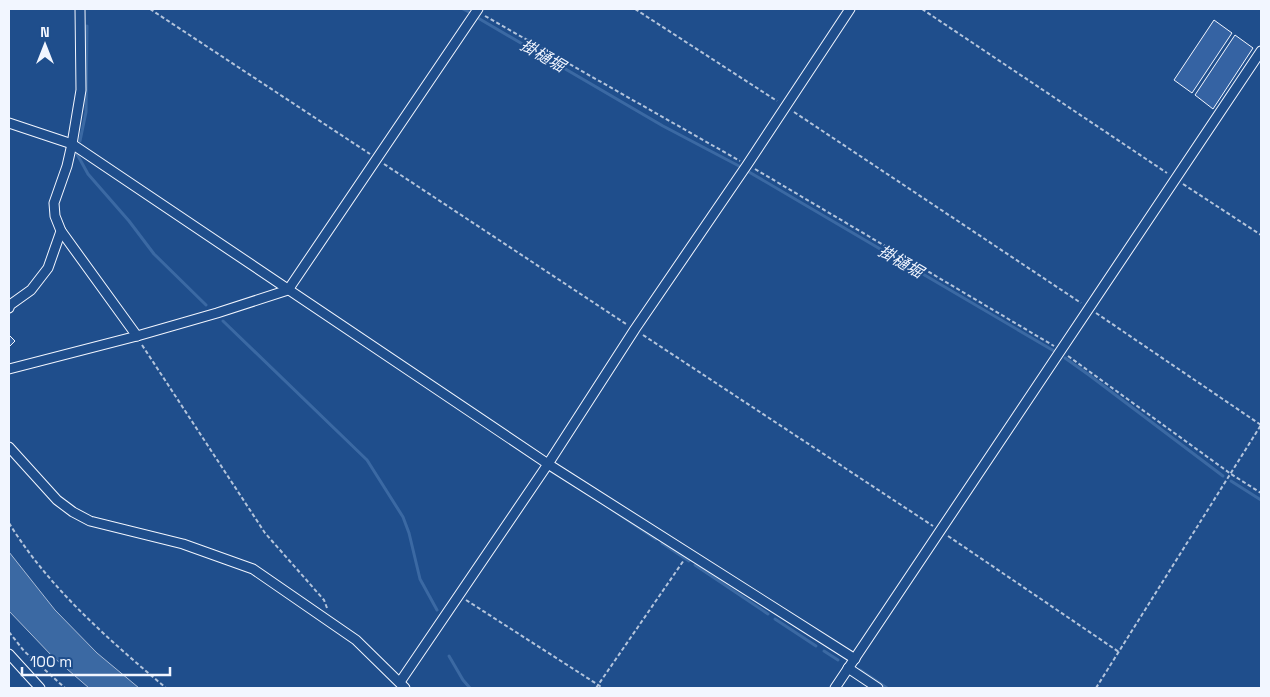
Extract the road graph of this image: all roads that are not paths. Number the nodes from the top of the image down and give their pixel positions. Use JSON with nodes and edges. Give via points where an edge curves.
{"nodes":[{"id":1,"x":80,"y":9,"type":"edge"},
{"id":2,"x":850,"y":9,"type":"edge"},
{"id":3,"x":475,"y":12,"type":"edge"},
{"id":4,"x":1261,"y":51,"type":"edge"},
{"id":5,"x":9,"y":123,"type":"edge"},
{"id":6,"x":72,"y":144,"type":"junction"},
{"id":7,"x":61,"y":231,"type":"junction"},
{"id":8,"x":288,"y":290,"type":"junction"},
{"id":9,"x":9,"y":308,"type":"edge"},
{"id":10,"x":137,"y":336,"type":"junction"},
{"id":11,"x":9,"y":369,"type":"edge"},
{"id":12,"x":9,"y":447,"type":"edge"},
{"id":13,"x":548,"y":464,"type":"junction"},
{"id":14,"x":9,"y":654,"type":"edge"},
{"id":15,"x":855,"y":659,"type":"junction"},
{"id":16,"x":848,"y":668,"type":"junction"},
{"id":17,"x":403,"y":685,"type":"edge"},
{"id":18,"x":40,"y":688,"type":"edge"},
{"id":19,"x":835,"y":688,"type":"edge"},
{"id":20,"x":878,"y":688,"type":"edge"}],
"edges":[{"from":1,"to":6,"type":"street","via":[[80,90]]},
{"from":2,"to":13,"type":"street"},
{"from":3,"to":8,"type":"street"},
{"from":4,"to":15,"type":"street"},
{"from":5,"to":6,"type":"street"},
{"from":6,"to":7,"type":"street","via":[[54,203]]},
{"from":6,"to":8,"type":"street"},
{"from":7,"to":9,"type":"street","via":[[48,268],[31,290]]},
{"from":7,"to":10,"type":"street"},
{"from":8,"to":10,"type":"street"},
{"from":8,"to":13,"type":"street"},
{"from":10,"to":11,"type":"street"},
{"from":12,"to":17,"type":"street","via":[[57,500],[73,512],[90,521],[182,544],[254,569],[356,640]]},
{"from":13,"to":15,"type":"street"},
{"from":13,"to":17,"type":"street","via":[[459,595]]},
{"from":14,"to":18,"type":"street"},
{"from":15,"to":16,"type":"street"},
{"from":16,"to":19,"type":"street"},
{"from":16,"to":20,"type":"street"}]}
